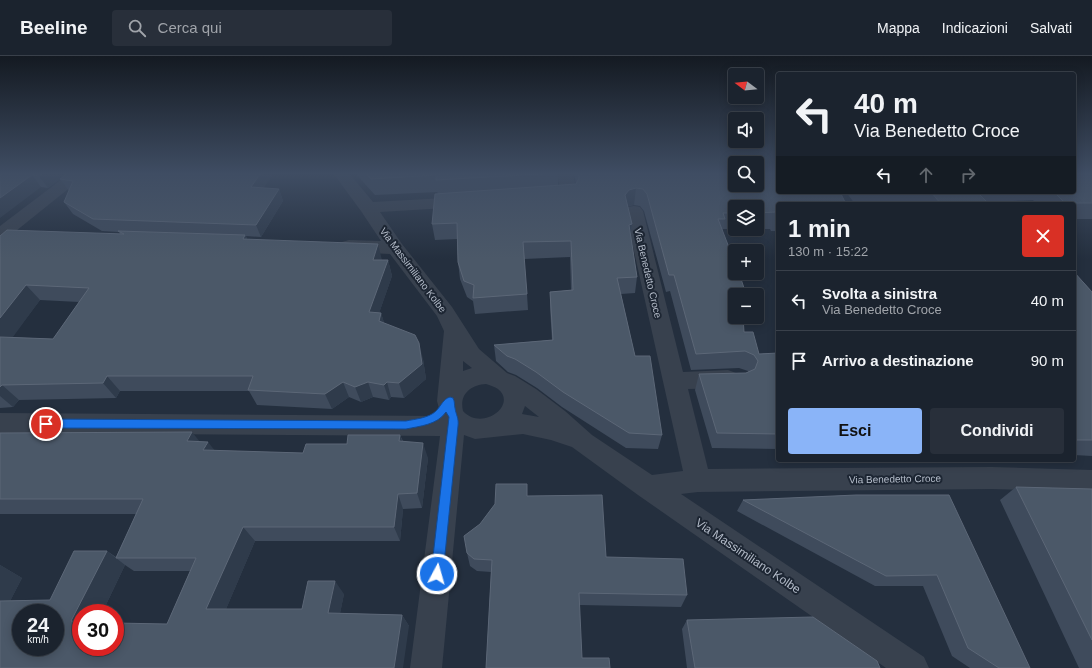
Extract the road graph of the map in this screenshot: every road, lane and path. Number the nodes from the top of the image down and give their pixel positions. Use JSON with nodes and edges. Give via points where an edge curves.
{"nodes":[{"id":1,"x":43,"y":202,"type":"edge"},
{"id":2,"x":363,"y":202,"type":"edge"},
{"id":3,"x":467,"y":202,"type":"edge"},
{"id":4,"x":368,"y":208,"type":"junction"},
{"id":5,"x":634,"y":211,"type":"dead end"},
{"id":6,"x":1,"y":234,"type":"edge"},
{"id":7,"x":24,"y":235,"type":"edge"},
{"id":8,"x":332,"y":246,"type":"edge"},
{"id":9,"x":395,"y":248,"type":"junction"},
{"id":10,"x":455,"y":331,"type":"junction"},
{"id":11,"x":739,"y":378,"type":"edge"},
{"id":12,"x":503,"y":380,"type":"junction"},
{"id":13,"x":674,"y":381,"type":"junction"},
{"id":14,"x":452,"y":414,"type":"junction"},
{"id":15,"x":0,"y":423,"type":"edge"},
{"id":16,"x":492,"y":427,"type":"junction"},
{"id":17,"x":583,"y":442,"type":"junction"},
{"id":18,"x":999,"y":469,"type":"edge"},
{"id":19,"x":698,"y":481,"type":"junction"},
{"id":20,"x":1092,"y":481,"type":"edge"},
{"id":21,"x":647,"y":487,"type":"junction"},
{"id":22,"x":426,"y":668,"type":"edge"},
{"id":23,"x":914,"y":668,"type":"edge"}],
"edges":[{"from":1,"to":6,"type":"street"},
{"from":2,"to":4,"type":"street","name":"Via Massimiliano Kolbe"},
{"from":3,"to":4,"type":"street"},
{"from":4,"to":9,"type":"street","name":"Via Massimiliano Kolbe"},
{"from":5,"to":13,"type":"street","name":"Via Benedetto Croce"},
{"from":6,"to":7,"type":"street"},
{"from":8,"to":9,"type":"street"},
{"from":9,"to":10,"type":"street","name":"Via Massimiliano Kolbe","via":[[445,312]]},
{"from":10,"to":12,"type":"street","name":"Via Massimiliano Kolbe","via":[[471,355]]},
{"from":10,"to":14,"type":"street","via":[[451,371]]},
{"from":11,"to":13,"type":"street"},
{"from":12,"to":14,"type":"street","name":"Via Massimiliano Kolbe","via":[[488,375],[467,379],[453,392]]},
{"from":12,"to":16,"type":"street","name":"Via Massimiliano Kolbe","via":[[513,390],[516,398],[515,407],[510,416]]},
{"from":12,"to":17,"type":"street","name":"Via Massimiliano Kolbe","via":[[526,393]]},
{"from":13,"to":19,"type":"street","name":"Via Benedetto Croce"},
{"from":14,"to":15,"type":"street","via":[[406,425]]},
{"from":14,"to":16,"type":"street","name":"Via Massimiliano Kolbe","via":[[461,424],[471,428]]},
{"from":14,"to":22,"type":"street"},
{"from":16,"to":17,"type":"street","name":"Via Massimiliano Kolbe","via":[[523,424],[553,430]]},
{"from":17,"to":21,"type":"street","name":"Via Massimiliano Kolbe"},
{"from":18,"to":19,"type":"street","name":"Via Benedetto Croce"},
{"from":18,"to":20,"type":"street","name":"Via Benedetto Croce"},
{"from":19,"to":21,"type":"street","name":"Via Benedetto Croce"},
{"from":21,"to":23,"type":"street","name":"Via Massimiliano Kolbe"}]}
